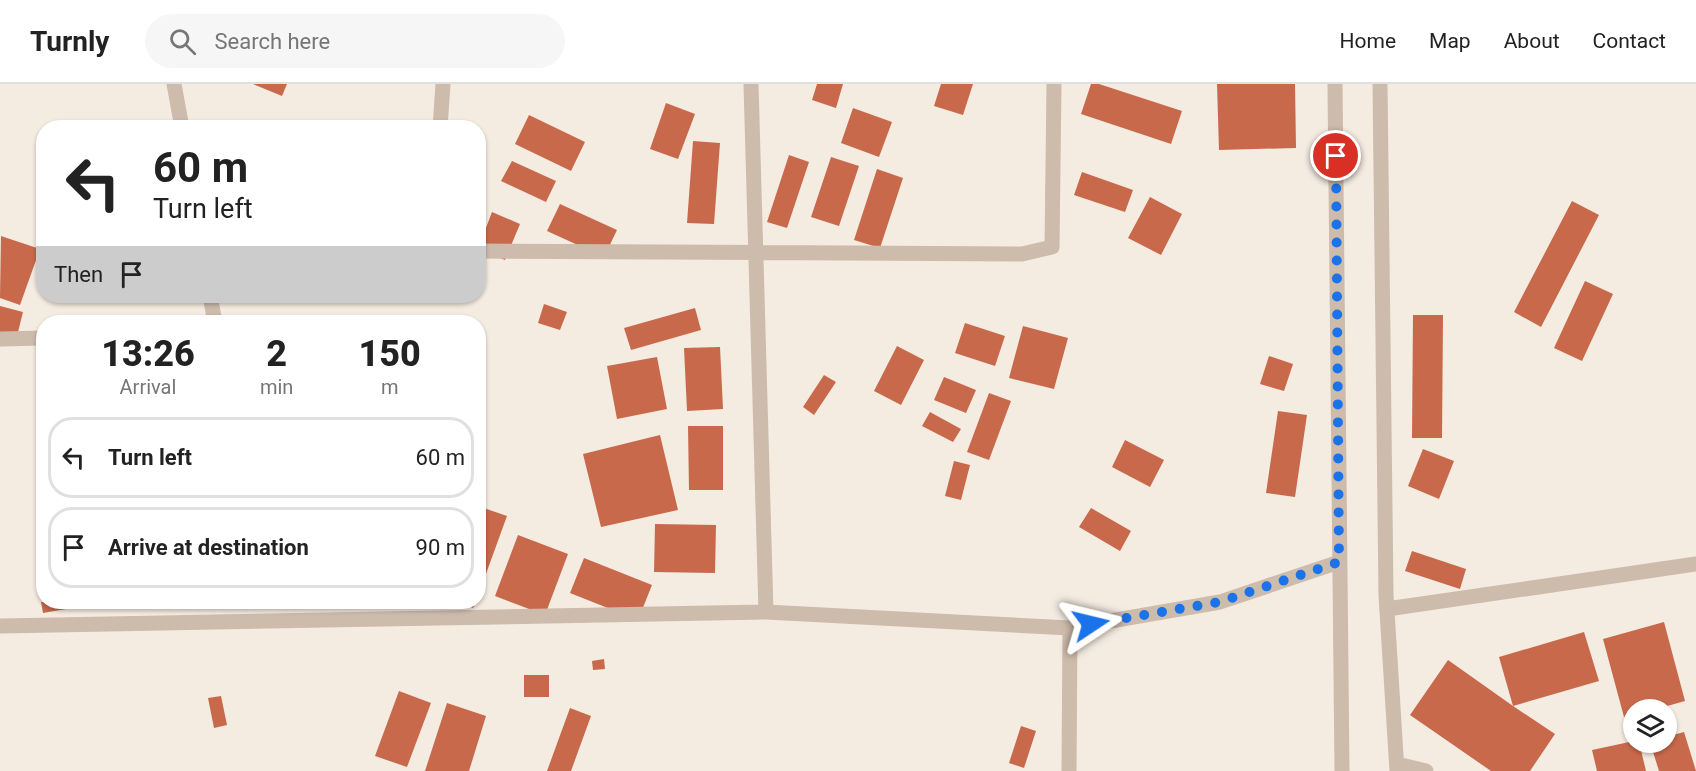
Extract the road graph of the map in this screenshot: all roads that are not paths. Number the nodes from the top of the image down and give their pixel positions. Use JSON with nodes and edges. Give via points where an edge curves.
{"nodes":[{"id":1,"x":174,"y":84,"type":"edge"},
{"id":2,"x":443,"y":84,"type":"edge"},
{"id":3,"x":751,"y":84,"type":"edge"},
{"id":4,"x":1054,"y":84,"type":"edge"},
{"id":5,"x":1335,"y":84,"type":"edge"},
{"id":6,"x":1380,"y":84,"type":"edge"},
{"id":7,"x":181,"y":120,"type":"edge"},
{"id":8,"x":441,"y":120,"type":"edge"},
{"id":9,"x":486,"y":250,"type":"edge"},
{"id":10,"x":757,"y":252,"type":"junction"},
{"id":11,"x":0,"y":339,"type":"edge"},
{"id":12,"x":36,"y":339,"type":"edge"},
{"id":13,"x":1339,"y":562,"type":"junction"},
{"id":14,"x":1696,"y":564,"type":"edge"},
{"id":15,"x":1387,"y":609,"type":"junction"},
{"id":16,"x":766,"y":612,"type":"junction"},
{"id":17,"x":0,"y":626,"type":"edge"},
{"id":18,"x":1070,"y":628,"type":"junction"},
{"id":19,"x":1397,"y":768,"type":"edge"},
{"id":20,"x":1069,"y":771,"type":"edge"},
{"id":21,"x":1342,"y":771,"type":"edge"},
{"id":22,"x":1426,"y":771,"type":"edge"}],
"edges":[{"from":1,"to":7,"type":"street"},
{"from":2,"to":8,"type":"street"},
{"from":3,"to":10,"type":"street"},
{"from":4,"to":10,"type":"street","via":[[1052,247],[1022,254]]},
{"from":5,"to":13,"type":"street"},
{"from":6,"to":15,"type":"street"},
{"from":9,"to":10,"type":"street"},
{"from":10,"to":16,"type":"street"},
{"from":11,"to":12,"type":"street"},
{"from":13,"to":18,"type":"street","via":[[1220,602]]},
{"from":13,"to":21,"type":"street"},
{"from":14,"to":15,"type":"street"},
{"from":15,"to":19,"type":"street"},
{"from":16,"to":17,"type":"street"},
{"from":16,"to":18,"type":"street"},
{"from":18,"to":20,"type":"street"},
{"from":19,"to":22,"type":"street"}]}
